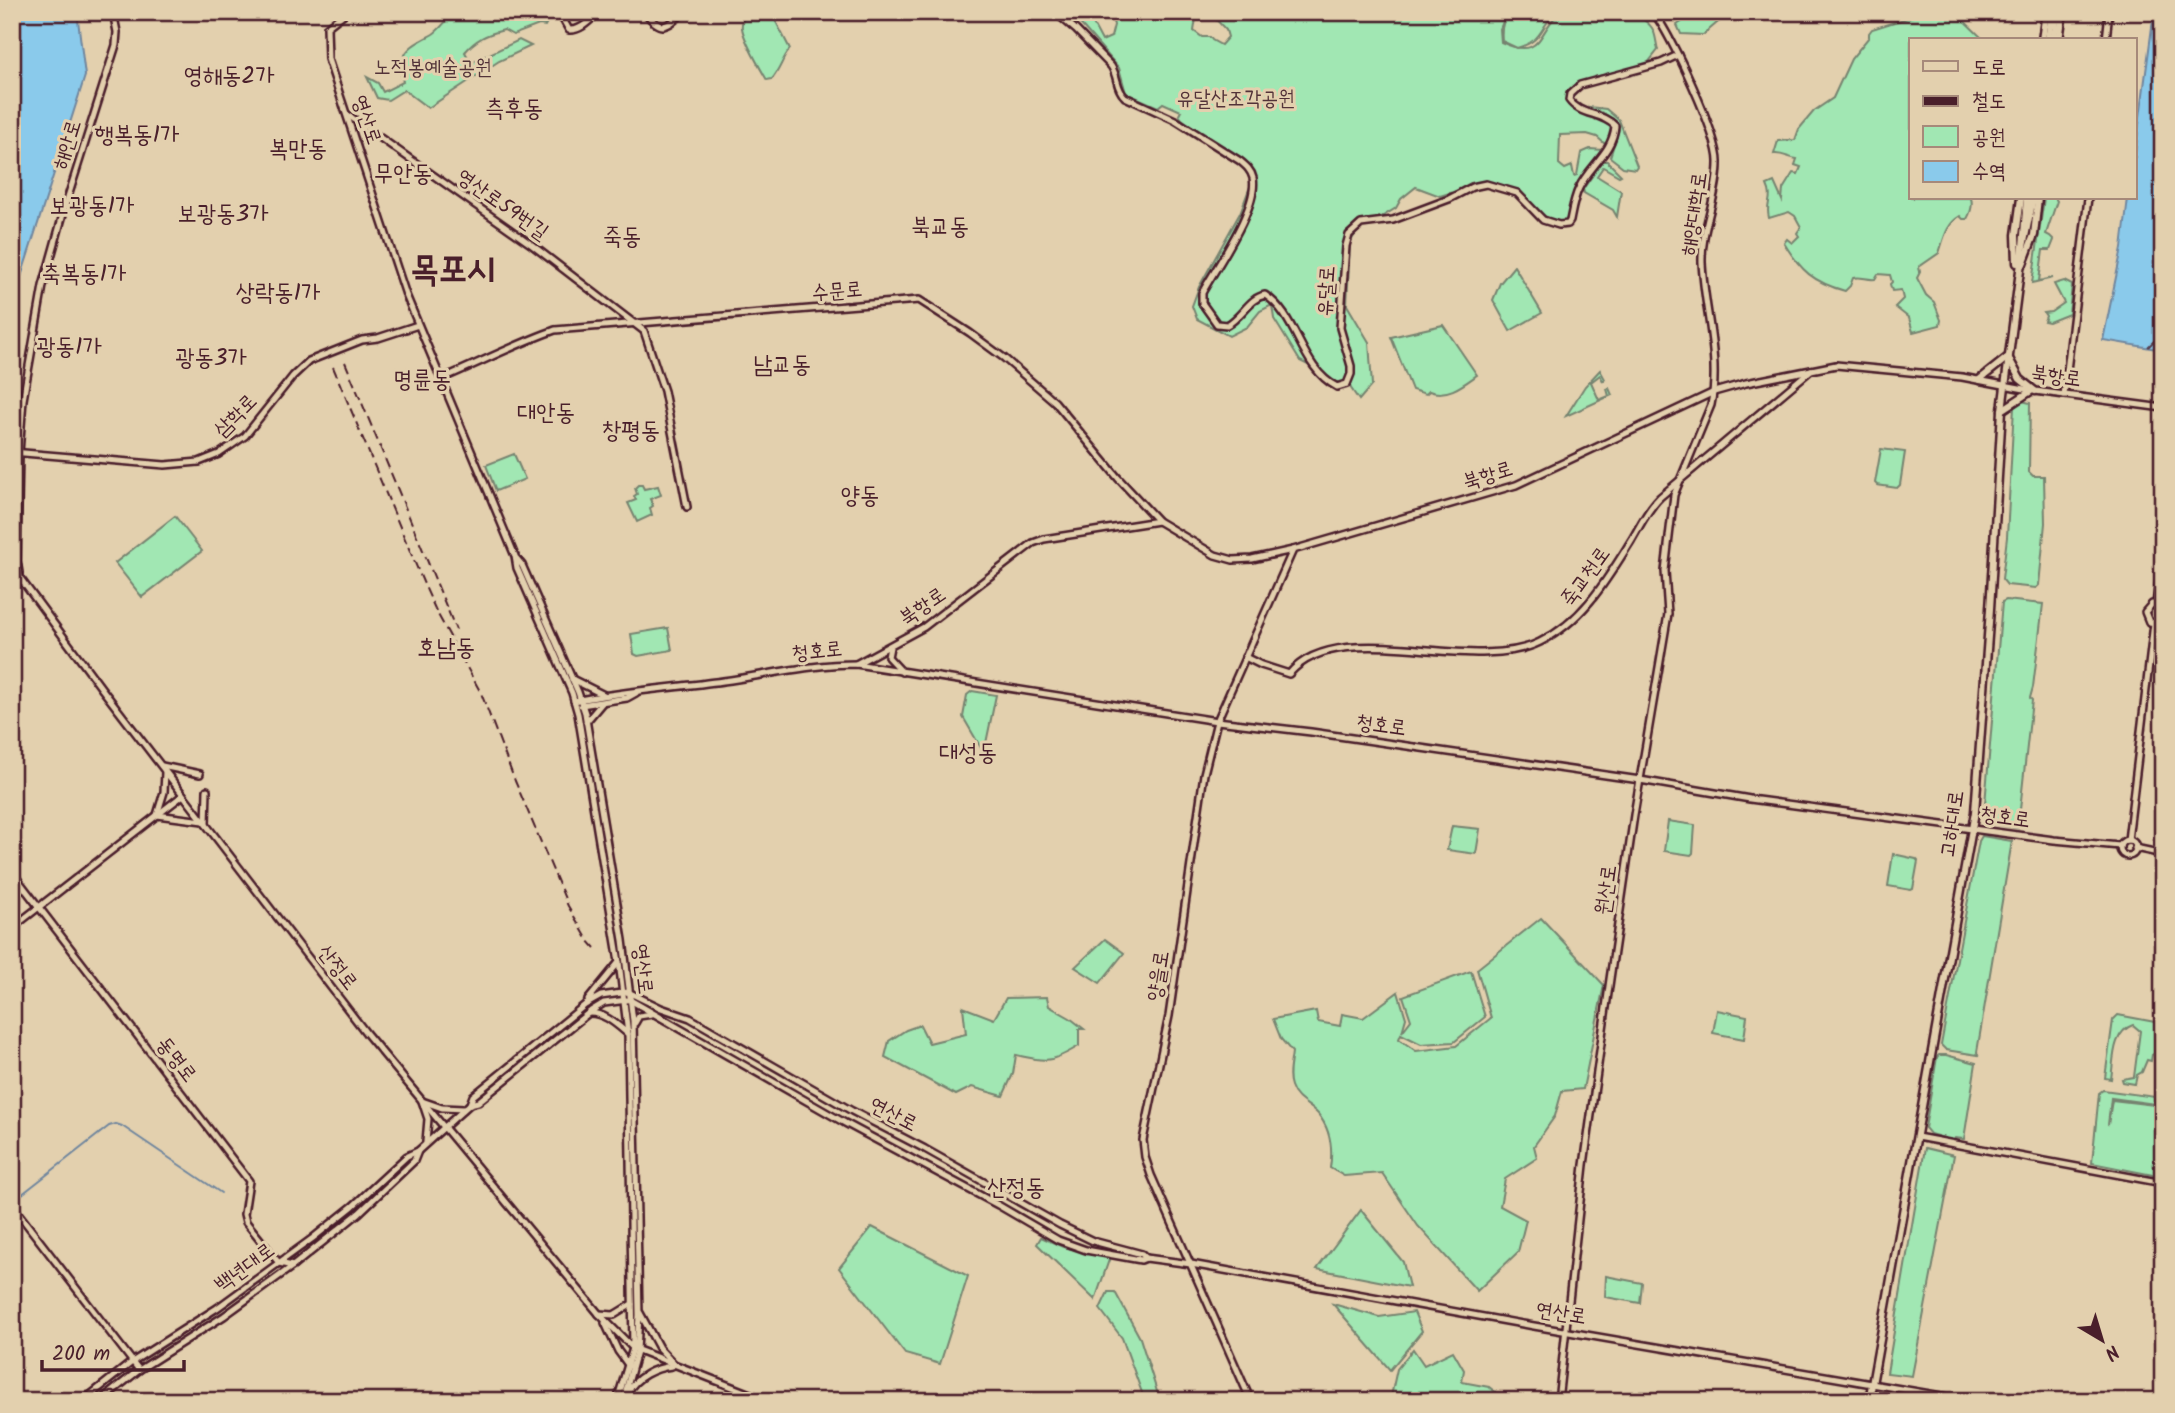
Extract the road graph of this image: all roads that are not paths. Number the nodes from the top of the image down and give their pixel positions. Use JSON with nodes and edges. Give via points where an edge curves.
{"nodes":[{"id":1,"x":113,"y":12,"type":"edge"},
{"id":2,"x":346,"y":12,"type":"edge"},
{"id":3,"x":559,"y":12,"type":"edge"},
{"id":4,"x":599,"y":12,"type":"edge"},
{"id":5,"x":645,"y":12,"type":"edge"},
{"id":6,"x":684,"y":12,"type":"edge"},
{"id":7,"x":1055,"y":12,"type":"edge"},
{"id":8,"x":1653,"y":12,"type":"edge"},
{"id":9,"x":2109,"y":12,"type":"edge"},
{"id":10,"x":2048,"y":13,"type":"edge"},
{"id":11,"x":2061,"y":14,"type":"edge"},
{"id":12,"x":2042,"y":38,"type":"edge"},
{"id":13,"x":2048,"y":38,"type":"edge"},
{"id":14,"x":2055,"y":38,"type":"edge"},
{"id":15,"x":2059,"y":38,"type":"edge"},
{"id":16,"x":2106,"y":38,"type":"edge"},
{"id":17,"x":1678,"y":55,"type":"junction"},
{"id":18,"x":348,"y":115,"type":"junction"},
{"id":19,"x":2021,"y":200,"type":"edge"},
{"id":20,"x":2027,"y":200,"type":"edge"},
{"id":21,"x":2033,"y":200,"type":"edge"},
{"id":22,"x":2038,"y":200,"type":"edge"},
{"id":23,"x":2088,"y":200,"type":"edge"},
{"id":24,"x":2023,"y":247,"type":"junction"},
{"id":25,"x":2018,"y":279,"type":"junction"},
{"id":26,"x":656,"y":322,"type":"junction"},
{"id":27,"x":636,"y":324,"type":"junction"},
{"id":28,"x":418,"y":325,"type":"junction"},
{"id":29,"x":648,"y":342,"type":"junction"},
{"id":30,"x":2008,"y":357,"type":"junction"},
{"id":31,"x":1811,"y":370,"type":"junction"},
{"id":32,"x":441,"y":379,"type":"junction"},
{"id":33,"x":1979,"y":380,"type":"junction"},
{"id":34,"x":2004,"y":385,"type":"junction"},
{"id":35,"x":2033,"y":391,"type":"junction"},
{"id":36,"x":1714,"y":392,"type":"junction"},
{"id":37,"x":2064,"y":395,"type":"junction"},
{"id":38,"x":2163,"y":408,"type":"edge"},
{"id":39,"x":2002,"y":410,"type":"junction"},
{"id":40,"x":16,"y":453,"type":"edge"},
{"id":41,"x":1681,"y":481,"type":"junction"},
{"id":42,"x":687,"y":507,"type":"dead end"},
{"id":43,"x":1158,"y":521,"type":"junction"},
{"id":44,"x":1293,"y":550,"type":"junction"},
{"id":45,"x":2163,"y":551,"type":"edge"},
{"id":46,"x":515,"y":556,"type":"junction"},
{"id":47,"x":2156,"y":604,"type":"junction"},
{"id":48,"x":2163,"y":608,"type":"edge"},
{"id":49,"x":2163,"y":620,"type":"edge"},
{"id":50,"x":2154,"y":623,"type":"junction"},
{"id":51,"x":890,"y":647,"type":"junction"},
{"id":52,"x":1245,"y":657,"type":"junction"},
{"id":53,"x":856,"y":664,"type":"junction"},
{"id":54,"x":902,"y":672,"type":"junction"},
{"id":55,"x":572,"y":679,"type":"junction"},
{"id":56,"x":604,"y":698,"type":"junction"},
{"id":57,"x":578,"y":703,"type":"junction"},
{"id":58,"x":1217,"y":721,"type":"junction"},
{"id":59,"x":586,"y":722,"type":"junction"},
{"id":60,"x":163,"y":768,"type":"junction"},
{"id":61,"x":200,"y":774,"type":"dead end"},
{"id":62,"x":1640,"y":780,"type":"junction"},
{"id":63,"x":207,"y":790,"type":"dead end"},
{"id":64,"x":183,"y":795,"type":"junction"},
{"id":65,"x":157,"y":815,"type":"junction"},
{"id":66,"x":205,"y":823,"type":"junction"},
{"id":67,"x":1972,"y":829,"type":"junction"},
{"id":68,"x":2128,"y":840,"type":"junction"},
{"id":69,"x":2120,"y":846,"type":"junction"},
{"id":70,"x":2136,"y":848,"type":"junction"},
{"id":71,"x":2163,"y":854,"type":"edge"},
{"id":72,"x":12,"y":872,"type":"edge"},
{"id":73,"x":39,"y":907,"type":"junction"},
{"id":74,"x":12,"y":928,"type":"edge"},
{"id":75,"x":619,"y":962,"type":"junction"},
{"id":76,"x":626,"y":996,"type":"junction"},
{"id":77,"x":582,"y":1007,"type":"junction"},
{"id":78,"x":663,"y":1018,"type":"junction"},
{"id":79,"x":578,"y":1020,"type":"junction"},
{"id":80,"x":630,"y":1032,"type":"junction"},
{"id":81,"x":422,"y":1101,"type":"junction"},
{"id":82,"x":467,"y":1107,"type":"junction"},
{"id":83,"x":444,"y":1127,"type":"junction"},
{"id":84,"x":1917,"y":1137,"type":"junction"},
{"id":85,"x":426,"y":1143,"type":"junction"},
{"id":86,"x":418,"y":1151,"type":"junction"},
{"id":87,"x":2163,"y":1183,"type":"edge"},
{"id":88,"x":12,"y":1205,"type":"edge"},
{"id":89,"x":1146,"y":1258,"type":"junction"},
{"id":90,"x":279,"y":1263,"type":"junction"},
{"id":91,"x":1191,"y":1264,"type":"junction"},
{"id":92,"x":293,"y":1266,"type":"junction"},
{"id":93,"x":632,"y":1304,"type":"junction"},
{"id":94,"x":639,"y":1311,"type":"junction"},
{"id":95,"x":599,"y":1314,"type":"junction"},
{"id":96,"x":1566,"y":1331,"type":"junction"},
{"id":97,"x":635,"y":1350,"type":"junction"},
{"id":98,"x":132,"y":1362,"type":"junction"},
{"id":99,"x":629,"y":1366,"type":"junction"},
{"id":100,"x":675,"y":1366,"type":"junction"},
{"id":101,"x":139,"y":1370,"type":"junction"},
{"id":102,"x":1872,"y":1384,"type":"junction"},
{"id":103,"x":621,"y":1400,"type":"edge"},
{"id":104,"x":83,"y":1401,"type":"edge"},
{"id":105,"x":100,"y":1401,"type":"edge"},
{"id":106,"x":768,"y":1401,"type":"edge"},
{"id":107,"x":1251,"y":1401,"type":"edge"},
{"id":108,"x":1558,"y":1401,"type":"edge"},
{"id":109,"x":1869,"y":1401,"type":"edge"},
{"id":110,"x":1971,"y":1401,"type":"edge"}],
"edges":[{"from":1,"to":40,"type":"street","name":"해안로","via":[[116,45],[43,286]]},
{"from":2,"to":18,"type":"street","name":"영산로","via":[[327,27],[328,60]]},
{"from":3,"to":4,"type":"street","via":[[572,31]]},
{"from":5,"to":6,"type":"street","via":[[662,27]]},
{"from":7,"to":17,"type":"street","name":"유달로","via":[[1111,66],[1125,97],[1175,120],[1249,169],[1253,190],[1246,211],[1202,293],[1202,303],[1217,324],[1227,326],[1253,300],[1265,295],[1280,308],[1307,357],[1337,387],[1347,384],[1351,373],[1340,328],[1346,246],[1354,229],[1392,220],[1486,184],[1517,193],[1543,219],[1568,224],[1578,189],[1604,155],[1615,131],[1615,125],[1598,115],[1575,108],[1570,94],[1580,85]]},
{"from":8,"to":17,"type":"street","name":"해양대학로"},
{"from":9,"to":16,"type":"street"},
{"from":10,"to":12,"type":"main road"},
{"from":10,"to":13,"type":"main road"},
{"from":11,"to":14,"type":"main road"},
{"from":11,"to":15,"type":"main road"},
{"from":17,"to":36,"type":"street","name":"해양대학로","via":[[1718,155],[1702,251]]},
{"from":18,"to":27,"type":"street","name":"영산로59번길"},
{"from":18,"to":28,"type":"street","name":"영산로"},
{"from":19,"to":25,"type":"main road","via":[[2016,235]]},
{"from":20,"to":24,"type":"main road","name":"고하대로"},
{"from":21,"to":24,"type":"main road","name":"고하대로"},
{"from":22,"to":25,"type":"main road","via":[[2034,235]]},
{"from":23,"to":37,"type":"street"},
{"from":24,"to":25,"type":"main road","name":"고하대로"},
{"from":25,"to":30,"type":"main road","name":"고하대로"},
{"from":26,"to":27,"type":"street","name":"수문로"},
{"from":26,"to":29,"type":"street"},
{"from":26,"to":43,"type":"street","name":"수문로","via":[[919,300],[971,333],[1055,402]]},
{"from":27,"to":29,"type":"street","name":"영산로59번길"},
{"from":27,"to":32,"type":"street","name":"수문로","via":[[555,330]]},
{"from":28,"to":32,"type":"street","name":"영산로"},
{"from":28,"to":40,"type":"street","name":"삼학로","via":[[309,361],[245,436],[211,458],[165,465]]},
{"from":29,"to":42,"type":"street","name":"영산로59번길","via":[[664,391]]},
{"from":30,"to":33,"type":"main road"},
{"from":30,"to":34,"type":"main road","name":"고하대로"},
{"from":30,"to":35,"type":"main road"},
{"from":31,"to":33,"type":"street","name":"북항로","via":[[1836,365]]},
{"from":31,"to":36,"type":"street","name":"북항로"},
{"from":31,"to":41,"type":"street","name":"죽교천로"},
{"from":32,"to":46,"type":"street","name":"영산로"},
{"from":33,"to":34,"type":"street","name":"북항로"},
{"from":34,"to":35,"type":"street","name":"북항로"},
{"from":34,"to":39,"type":"main road","name":"고하대로"},
{"from":35,"to":37,"type":"street","name":"북항로"},
{"from":35,"to":39,"type":"main road"},
{"from":36,"to":41,"type":"street","name":"원산로"},
{"from":36,"to":44,"type":"street","name":"북항로","via":[[1516,485]]},
{"from":37,"to":38,"type":"street","name":"북항로"},
{"from":39,"to":67,"type":"main road","name":"고하대로"},
{"from":40,"to":60,"type":"street","name":"산정로","via":[[20,578]]},
{"from":41,"to":52,"type":"street","name":"죽교천로","via":[[1652,506],[1579,615],[1529,648],[1478,653],[1352,648],[1316,653],[1289,674]]},
{"from":41,"to":62,"type":"street","name":"원산로","via":[[1674,495],[1665,571],[1668,614]]},
{"from":43,"to":44,"type":"street","name":"북항로","via":[[1228,560]]},
{"from":43,"to":51,"type":"street","name":"북항로","via":[[1033,543],[934,620]]},
{"from":44,"to":52,"type":"street","name":"양을로"},
{"from":45,"to":47,"type":"street"},
{"from":46,"to":55,"type":"street","name":"영산로"},
{"from":46,"to":57,"type":"street","name":"영산로"},
{"from":47,"to":48,"type":"street"},
{"from":47,"to":50,"type":"street","via":[[2145,612]]},
{"from":49,"to":50,"type":"street"},
{"from":50,"to":68,"type":"street"},
{"from":51,"to":53,"type":"street","name":"북항로"},
{"from":51,"to":54,"type":"street","via":[[888,657]]},
{"from":52,"to":58,"type":"street","name":"양을로"},
{"from":53,"to":54,"type":"street","name":"청호로"},
{"from":53,"to":56,"type":"street","name":"청호로"},
{"from":54,"to":58,"type":"street","name":"청호로"},
{"from":55,"to":56,"type":"street"},
{"from":55,"to":57,"type":"street","name":"영산로"},
{"from":56,"to":57,"type":"street","name":"청호로"},
{"from":56,"to":59,"type":"street"},
{"from":57,"to":59,"type":"street","name":"영산로"},
{"from":57,"to":75,"type":"street","name":"영산로"},
{"from":58,"to":62,"type":"street","name":"청호로"},
{"from":58,"to":91,"type":"street","name":"양을로","via":[[1204,774],[1169,1016],[1143,1140],[1151,1175]]},
{"from":59,"to":76,"type":"street","name":"영산로","via":[[623,940]]},
{"from":60,"to":61,"type":"street"},
{"from":60,"to":64,"type":"street","name":"산정로"},
{"from":60,"to":65,"type":"street"},
{"from":62,"to":67,"type":"street","name":"청호로"},
{"from":62,"to":96,"type":"street","name":"원산로","via":[[1587,1143]]},
{"from":63,"to":66,"type":"street"},
{"from":64,"to":65,"type":"street"},
{"from":64,"to":66,"type":"street","name":"산정로"},
{"from":65,"to":66,"type":"street"},
{"from":65,"to":73,"type":"street"},
{"from":66,"to":81,"type":"street","name":"산정로"},
{"from":67,"to":69,"type":"street","name":"청호로"},
{"from":67,"to":84,"type":"main road","name":"고하대로"},
{"from":68,"to":69,"type":"street"},
{"from":68,"to":70,"type":"street"},
{"from":69,"to":70,"type":"street","via":[[2128,856]]},
{"from":70,"to":71,"type":"street"},
{"from":72,"to":73,"type":"street","name":"동명로"},
{"from":73,"to":74,"type":"street"},
{"from":73,"to":90,"type":"street","name":"동명로","via":[[249,1181],[244,1218]]},
{"from":75,"to":76,"type":"street","name":"영산로"},
{"from":75,"to":77,"type":"street"},
{"from":76,"to":77,"type":"street","name":"백년대로","via":[[601,996]]},
{"from":76,"to":78,"type":"street","name":"연산로"},
{"from":76,"to":79,"type":"street","name":"백년대로","via":[[604,1003]]},
{"from":76,"to":80,"type":"street","name":"영산로"},
{"from":76,"to":89,"type":"street","name":"연산로","via":[[690,1018],[1060,1225]]},
{"from":77,"to":82,"type":"street","name":"백년대로","via":[[473,1096]]},
{"from":78,"to":80,"type":"street","via":[[645,1014]]},
{"from":78,"to":89,"type":"street","name":"연산로","via":[[1058,1240],[1115,1256]]},
{"from":79,"to":80,"type":"street","via":[[591,1012],[600,1014]]},
{"from":79,"to":82,"type":"street","name":"백년대로"},
{"from":80,"to":93,"type":"street","name":"영산로"},
{"from":80,"to":94,"type":"street","name":"영산로"},
{"from":81,"to":82,"type":"street","via":[[442,1108]]},
{"from":81,"to":83,"type":"street","name":"산정로"},
{"from":81,"to":85,"type":"street","via":[[428,1119]]},
{"from":82,"to":83,"type":"street","name":"백년대로"},
{"from":83,"to":85,"type":"street","name":"백년대로"},
{"from":83,"to":95,"type":"street","name":"산정로"},
{"from":84,"to":87,"type":"street"},
{"from":84,"to":102,"type":"main road","name":"고하대로"},
{"from":85,"to":86,"type":"street","name":"백년대로"},
{"from":86,"to":90,"type":"street","name":"백년대로"},
{"from":86,"to":92,"type":"street","name":"백년대로","via":[[414,1161],[359,1213]]},
{"from":88,"to":98,"type":"street"},
{"from":89,"to":91,"type":"street","name":"연산로"},
{"from":90,"to":92,"type":"street"},
{"from":90,"to":98,"type":"street","name":"백년대로"},
{"from":91,"to":96,"type":"street","name":"연산로"},
{"from":91,"to":107,"type":"street","name":"양을로"},
{"from":92,"to":101,"type":"street","name":"백년대로"},
{"from":93,"to":95,"type":"street","via":[[614,1315]]},
{"from":93,"to":97,"type":"street","name":"영산로"},
{"from":94,"to":97,"type":"street","name":"영산로"},
{"from":94,"to":100,"type":"street","via":[[659,1348]]},
{"from":95,"to":97,"type":"street","name":"산정로"},
{"from":95,"to":99,"type":"street"},
{"from":96,"to":102,"type":"street","name":"연산로"},
{"from":96,"to":108,"type":"street","name":"원산로"},
{"from":97,"to":99,"type":"street","name":"영산로"},
{"from":97,"to":100,"type":"street","name":"산정로"},
{"from":97,"to":103,"type":"street","name":"영산로"},
{"from":98,"to":101,"type":"street"},
{"from":98,"to":104,"type":"street","name":"백년대로"},
{"from":99,"to":103,"type":"street","name":"영산로"},
{"from":100,"to":103,"type":"street","via":[[642,1377]]},
{"from":100,"to":106,"type":"street","name":"산정로"},
{"from":101,"to":105,"type":"street","name":"백년대로"},
{"from":102,"to":109,"type":"main road","name":"고하대로"},
{"from":102,"to":110,"type":"street","name":"연산로"}]}
